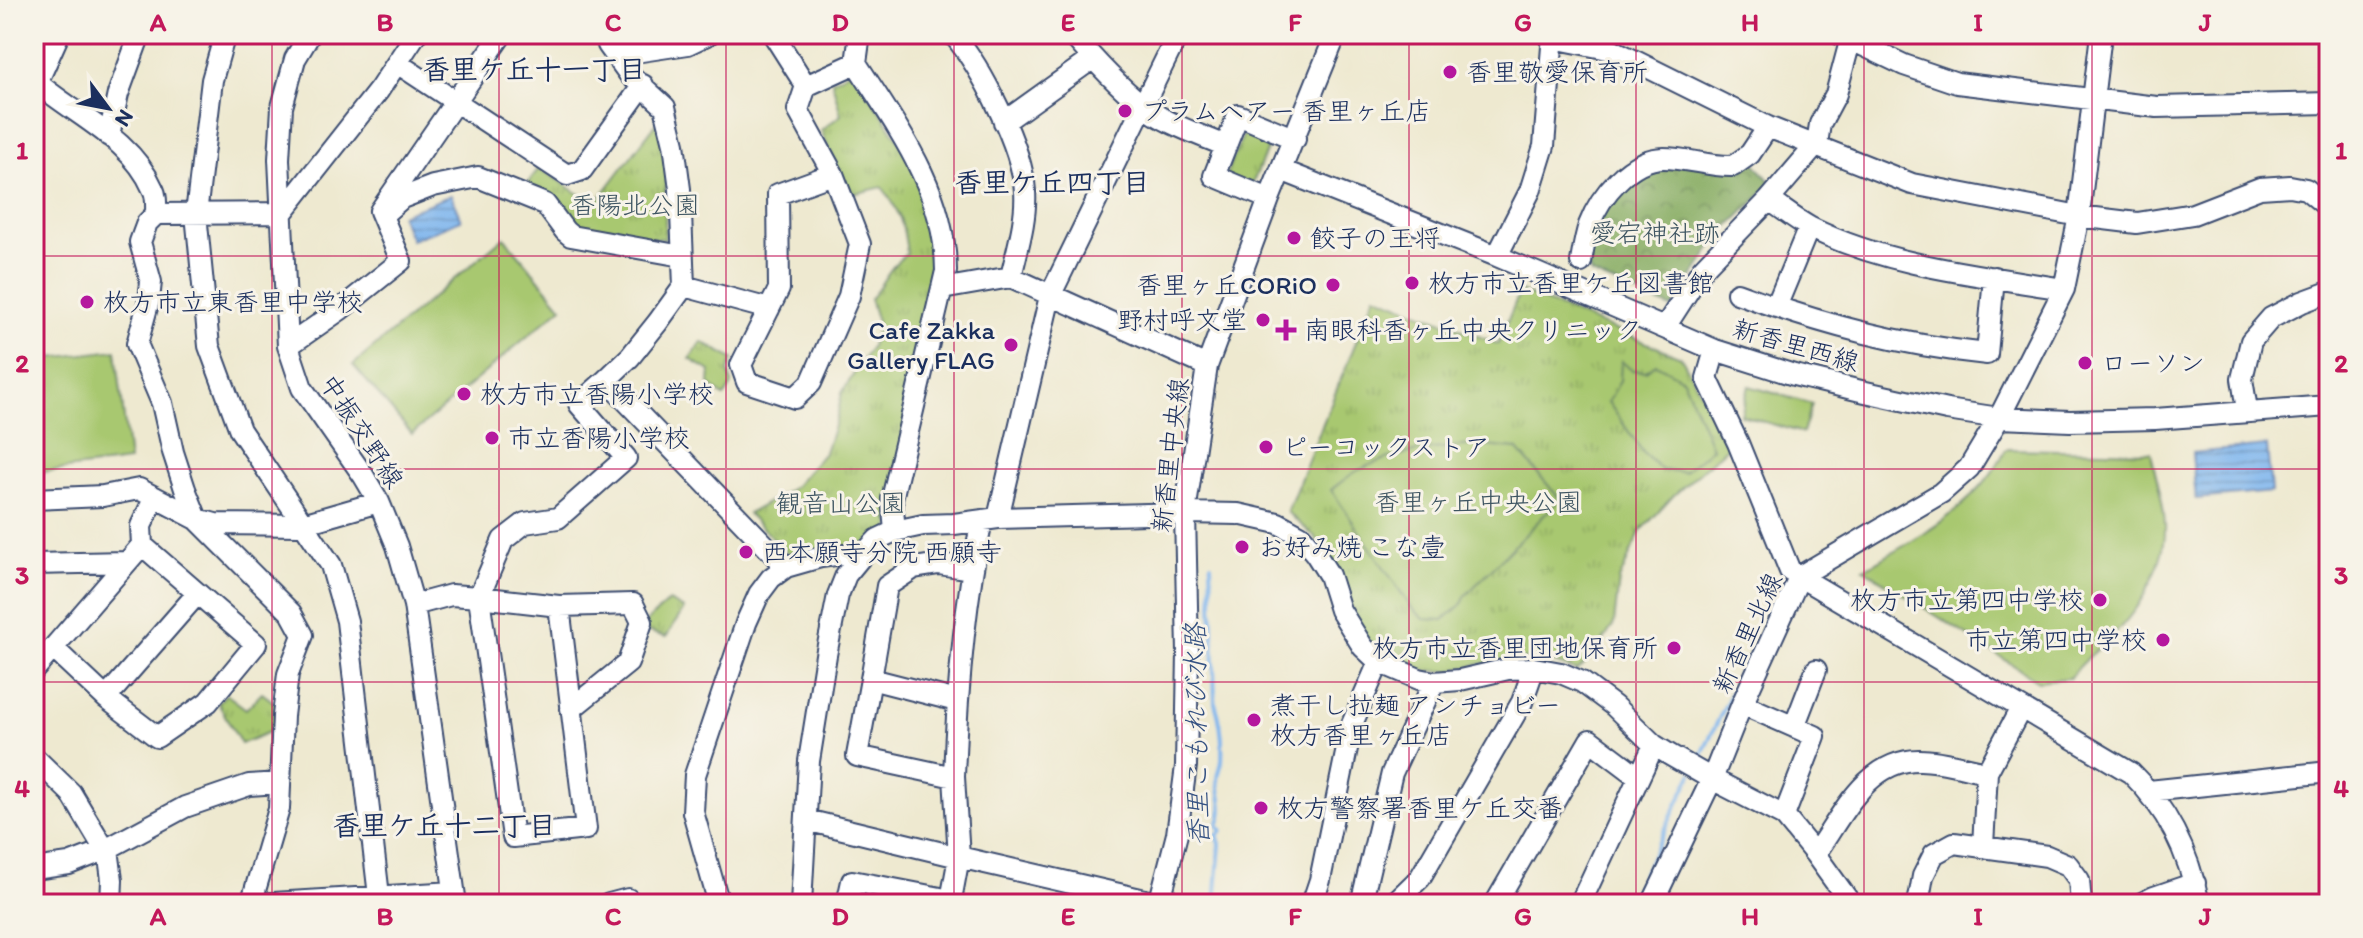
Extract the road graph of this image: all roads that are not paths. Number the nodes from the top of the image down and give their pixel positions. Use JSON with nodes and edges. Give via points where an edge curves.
{"nodes":[{"id":1,"x":59,"y":34,"type":"edge"},
{"id":2,"x":140,"y":34,"type":"edge"},
{"id":3,"x":225,"y":34,"type":"edge"},
{"id":4,"x":310,"y":34,"type":"edge"},
{"id":5,"x":416,"y":34,"type":"edge"},
{"id":6,"x":502,"y":34,"type":"edge"},
{"id":7,"x":609,"y":34,"type":"edge"},
{"id":8,"x":773,"y":34,"type":"edge"},
{"id":9,"x":860,"y":34,"type":"edge"},
{"id":10,"x":953,"y":34,"type":"edge"},
{"id":11,"x":1072,"y":34,"type":"edge"},
{"id":12,"x":1178,"y":34,"type":"edge"},
{"id":13,"x":1336,"y":34,"type":"edge"},
{"id":14,"x":2101,"y":34,"type":"edge"},
{"id":15,"x":705,"y":35,"type":"edge"},
{"id":16,"x":1553,"y":36,"type":"edge"},
{"id":17,"x":1847,"y":36,"type":"edge"},
{"id":18,"x":615,"y":55,"type":"junction"},
{"id":19,"x":1092,"y":59,"type":"junction"},
{"id":20,"x":397,"y":63,"type":"junction"},
{"id":21,"x":856,"y":63,"type":"junction"},
{"id":22,"x":36,"y":81,"type":"edge"},
{"id":23,"x":643,"y":85,"type":"junction"},
{"id":24,"x":806,"y":86,"type":"junction"},
{"id":25,"x":2092,"y":99,"type":"junction"},
{"id":26,"x":455,"y":102,"type":"junction"},
{"id":27,"x":2329,"y":103,"type":"edge"},
{"id":28,"x":1143,"y":106,"type":"junction"},
{"id":29,"x":1004,"y":122,"type":"junction"},
{"id":30,"x":1768,"y":127,"type":"junction"},
{"id":31,"x":109,"y":136,"type":"junction"},
{"id":32,"x":1295,"y":139,"type":"junction"},
{"id":33,"x":1817,"y":144,"type":"junction"},
{"id":34,"x":1226,"y":146,"type":"junction"},
{"id":35,"x":1281,"y":170,"type":"junction"},
{"id":36,"x":833,"y":174,"type":"junction"},
{"id":37,"x":1269,"y":199,"type":"junction"},
{"id":38,"x":1769,"y":200,"type":"junction"},
{"id":39,"x":2329,"y":208,"type":"edge"},
{"id":40,"x":282,"y":213,"type":"junction"},
{"id":41,"x":156,"y":214,"type":"junction"},
{"id":42,"x":196,"y":214,"type":"junction"},
{"id":43,"x":382,"y":215,"type":"junction"},
{"id":44,"x":2079,"y":216,"type":"junction"},
{"id":45,"x":1809,"y":227,"type":"junction"},
{"id":46,"x":682,"y":256,"type":"junction"},
{"id":47,"x":1497,"y":256,"type":"junction"},
{"id":48,"x":1581,"y":262,"type":"dead end"},
{"id":49,"x":1011,"y":277,"type":"junction"},
{"id":50,"x":1994,"y":277,"type":"junction"},
{"id":51,"x":684,"y":286,"type":"junction"},
{"id":52,"x":942,"y":289,"type":"junction"},
{"id":53,"x":2064,"y":289,"type":"junction"},
{"id":54,"x":2329,"y":292,"type":"edge"},
{"id":55,"x":1737,"y":293,"type":"dead end"},
{"id":56,"x":1050,"y":296,"type":"junction"},
{"id":57,"x":1776,"y":307,"type":"junction"},
{"id":58,"x":769,"y":309,"type":"junction"},
{"id":59,"x":1665,"y":327,"type":"junction"},
{"id":60,"x":288,"y":346,"type":"junction"},
{"id":61,"x":1715,"y":350,"type":"junction"},
{"id":62,"x":1207,"y":366,"type":"junction"},
{"id":63,"x":606,"y":380,"type":"junction"},
{"id":64,"x":2329,"y":406,"type":"edge"},
{"id":65,"x":2247,"y":410,"type":"junction"},
{"id":66,"x":1999,"y":418,"type":"junction"},
{"id":67,"x":155,"y":497,"type":"junction"},
{"id":68,"x":34,"y":499,"type":"edge"},
{"id":69,"x":379,"y":502,"type":"junction"},
{"id":70,"x":1185,"y":513,"type":"junction"},
{"id":71,"x":197,"y":519,"type":"junction"},
{"id":72,"x":990,"y":519,"type":"junction"},
{"id":73,"x":304,"y":524,"type":"junction"},
{"id":74,"x":895,"y":531,"type":"junction"},
{"id":75,"x":142,"y":545,"type":"junction"},
{"id":76,"x":860,"y":558,"type":"junction"},
{"id":77,"x":125,"y":562,"type":"junction"},
{"id":78,"x":34,"y":564,"type":"edge"},
{"id":79,"x":786,"y":567,"type":"junction"},
{"id":80,"x":972,"y":569,"type":"junction"},
{"id":81,"x":1800,"y":576,"type":"junction"},
{"id":82,"x":197,"y":594,"type":"junction"},
{"id":83,"x":479,"y":597,"type":"junction"},
{"id":84,"x":414,"y":605,"type":"junction"},
{"id":85,"x":559,"y":606,"type":"junction"},
{"id":86,"x":53,"y":648,"type":"junction"},
{"id":87,"x":1379,"y":662,"type":"junction"},
{"id":88,"x":1534,"y":668,"type":"junction"},
{"id":89,"x":34,"y":670,"type":"edge"},
{"id":90,"x":1816,"y":670,"type":"dead end"},
{"id":91,"x":871,"y":679,"type":"junction"},
{"id":92,"x":1434,"y":682,"type":"junction"},
{"id":93,"x":106,"y":698,"type":"junction"},
{"id":94,"x":957,"y":701,"type":"junction"},
{"id":95,"x":1742,"y":704,"type":"junction"},
{"id":96,"x":2021,"y":708,"type":"junction"},
{"id":97,"x":571,"y":709,"type":"junction"},
{"id":98,"x":1794,"y":727,"type":"junction"},
{"id":99,"x":1654,"y":745,"type":"junction"},
{"id":100,"x":34,"y":757,"type":"edge"},
{"id":101,"x":1987,"y":772,"type":"junction"},
{"id":102,"x":2329,"y":772,"type":"edge"},
{"id":103,"x":1700,"y":773,"type":"junction"},
{"id":104,"x":954,"y":777,"type":"junction"},
{"id":105,"x":1639,"y":777,"type":"junction"},
{"id":106,"x":279,"y":783,"type":"junction"},
{"id":107,"x":2149,"y":791,"type":"junction"},
{"id":108,"x":1784,"y":816,"type":"junction"},
{"id":109,"x":806,"y":820,"type":"junction"},
{"id":110,"x":1983,"y":846,"type":"junction"},
{"id":111,"x":106,"y":849,"type":"junction"},
{"id":112,"x":1815,"y":854,"type":"junction"},
{"id":113,"x":959,"y":857,"type":"junction"},
{"id":114,"x":34,"y":869,"type":"edge"},
{"id":115,"x":2195,"y":883,"type":"junction"},
{"id":116,"x":379,"y":896,"type":"junction"},
{"id":117,"x":455,"y":898,"type":"edge"},
{"id":118,"x":950,"y":902,"type":"edge"},
{"id":119,"x":111,"y":904,"type":"edge"},
{"id":120,"x":254,"y":904,"type":"edge"},
{"id":121,"x":609,"y":904,"type":"edge"},
{"id":122,"x":629,"y":904,"type":"edge"},
{"id":123,"x":719,"y":904,"type":"edge"},
{"id":124,"x":801,"y":904,"type":"edge"},
{"id":125,"x":847,"y":904,"type":"edge"},
{"id":126,"x":1160,"y":904,"type":"edge"},
{"id":127,"x":1312,"y":904,"type":"edge"},
{"id":128,"x":1361,"y":904,"type":"edge"},
{"id":129,"x":1393,"y":904,"type":"edge"},
{"id":130,"x":1495,"y":904,"type":"edge"},
{"id":131,"x":1580,"y":904,"type":"edge"},
{"id":132,"x":1652,"y":904,"type":"edge"},
{"id":133,"x":1851,"y":904,"type":"edge"},
{"id":134,"x":1918,"y":904,"type":"edge"},
{"id":135,"x":2081,"y":904,"type":"edge"},
{"id":136,"x":2140,"y":904,"type":"edge"},
{"id":137,"x":2199,"y":904,"type":"edge"}],
"edges":[{"from":1,"to":22,"type":"street"},
{"from":2,"to":31,"type":"street"},
{"from":3,"to":42,"type":"street","via":[[212,80]]},
{"from":4,"to":40,"type":"street","name":"中振交野線","via":[[295,59],[282,107]]},
{"from":5,"to":20,"type":"street"},
{"from":6,"to":26,"type":"street"},
{"from":7,"to":18,"type":"street"},
{"from":8,"to":24,"type":"street"},
{"from":9,"to":21,"type":"street"},
{"from":10,"to":29,"type":"street"},
{"from":11,"to":19,"type":"street"},
{"from":12,"to":28,"type":"street"},
{"from":13,"to":32,"type":"street","name":"新香里中央線"},
{"from":14,"to":25,"type":"street","name":"新香里北線"},
{"from":15,"to":18,"type":"street","via":[[688,44]]},
{"from":16,"to":30,"type":"street","via":[[1613,50]]},
{"from":16,"to":47,"type":"street","via":[[1544,146],[1530,191]]},
{"from":17,"to":25,"type":"street","via":[[1904,65],[1957,83]]},
{"from":17,"to":33,"type":"street","via":[[1836,94],[1820,124]]},
{"from":18,"to":23,"type":"street"},
{"from":19,"to":28,"type":"street"},
{"from":19,"to":29,"type":"street"},
{"from":20,"to":26,"type":"street"},
{"from":20,"to":40,"type":"street"},
{"from":21,"to":24,"type":"street"},
{"from":21,"to":52,"type":"street","via":[[913,153],[937,207],[946,244]]},
{"from":22,"to":31,"type":"street"},
{"from":23,"to":26,"type":"street","via":[[582,170],[567,175]]},
{"from":23,"to":46,"type":"street","via":[[665,107],[671,132]]},
{"from":24,"to":36,"type":"street","via":[[798,110]]},
{"from":25,"to":27,"type":"street","via":[[2157,107]]},
{"from":25,"to":44,"type":"street","name":"新香里北線"},
{"from":26,"to":43,"type":"street","via":[[399,180]]},
{"from":28,"to":34,"type":"street"},
{"from":28,"to":56,"type":"street"},
{"from":29,"to":49,"type":"street","via":[[1026,194]]},
{"from":30,"to":33,"type":"street"},
{"from":30,"to":48,"type":"street","via":[[1750,154],[1733,166],[1661,157],[1633,169],[1599,205]]},
{"from":31,"to":41,"type":"street","via":[[137,162],[155,192]]},
{"from":32,"to":34,"type":"street","via":[[1238,115]]},
{"from":32,"to":35,"type":"street","name":"新香里中央線"},
{"from":33,"to":38,"type":"street"},
{"from":33,"to":44,"type":"street","via":[[1912,184]]},
{"from":34,"to":37,"type":"street","via":[[1214,176]]},
{"from":35,"to":37,"type":"street","name":"新香里中央線"},
{"from":35,"to":47,"type":"street","name":"新香里西線"},
{"from":36,"to":58,"type":"street","via":[[778,194],[779,289]]},
{"from":36,"to":58,"type":"street","via":[[860,244],[849,296],[811,383],[795,398],[747,382],[741,365]]},
{"from":37,"to":62,"type":"street","name":"新香里中央線"},
{"from":38,"to":45,"type":"street"},
{"from":38,"to":59,"type":"street","via":[[1703,268]]},
{"from":39,"to":44,"type":"street","via":[[2306,189],[2290,186],[2260,188],[2193,214],[2137,223]]},
{"from":40,"to":42,"type":"street"},
{"from":40,"to":60,"type":"street","name":"中振交野線"},
{"from":41,"to":42,"type":"street"},
{"from":41,"to":71,"type":"street","via":[[140,242],[151,282],[137,344],[162,403]]},
{"from":42,"to":73,"type":"street","via":[[209,346],[240,430]]},
{"from":43,"to":46,"type":"street","via":[[402,198],[478,177],[545,204],[571,236]]},
{"from":43,"to":60,"type":"street","via":[[401,261]]},
{"from":44,"to":53,"type":"street","name":"新香里北線"},
{"from":45,"to":50,"type":"street","via":[[1902,260]]},
{"from":45,"to":57,"type":"street"},
{"from":46,"to":51,"type":"street"},
{"from":47,"to":59,"type":"street","name":"新香里西線"},
{"from":49,"to":52,"type":"street"},
{"from":49,"to":56,"type":"street"},
{"from":50,"to":53,"type":"street"},
{"from":50,"to":57,"type":"street","via":[[1987,354],[1873,337]]},
{"from":51,"to":58,"type":"street"},
{"from":51,"to":63,"type":"street"},
{"from":52,"to":74,"type":"street","via":[[892,499]]},
{"from":53,"to":66,"type":"street","name":"新香里北線"},
{"from":54,"to":65,"type":"street","via":[[2271,318],[2251,341],[2242,379]]},
{"from":55,"to":57,"type":"street"},
{"from":56,"to":62,"type":"street"},
{"from":56,"to":72,"type":"street"},
{"from":59,"to":61,"type":"street","name":"新香里西線"},
{"from":60,"to":69,"type":"street","name":"中振交野線","via":[[302,388]]},
{"from":61,"to":66,"type":"street","name":"新香里西線","via":[[1807,378]]},
{"from":61,"to":81,"type":"street","via":[[1707,378],[1790,571]]},
{"from":62,"to":70,"type":"street","name":"新香里中央線"},
{"from":63,"to":79,"type":"street"},
{"from":63,"to":83,"type":"street","via":[[579,404],[626,458],[558,518],[525,523],[503,540]]},
{"from":64,"to":65,"type":"street","name":"新香里西線"},
{"from":65,"to":66,"type":"street","name":"新香里西線","via":[[2155,419]]},
{"from":66,"to":81,"type":"street","name":"新香里北線","via":[[1969,468],[1941,493]]},
{"from":67,"to":68,"type":"street","via":[[139,489]]},
{"from":67,"to":71,"type":"street"},
{"from":67,"to":75,"type":"street","via":[[141,526]]},
{"from":69,"to":73,"type":"street"},
{"from":69,"to":84,"type":"street","name":"中振交野線"},
{"from":70,"to":72,"type":"street"},
{"from":70,"to":87,"type":"street","via":[[1238,514],[1278,523],[1300,535],[1329,575],[1340,610],[1363,647]]},
{"from":70,"to":126,"type":"street","name":"新香里中央線","via":[[1186,766]]},
{"from":71,"to":73,"type":"street","via":[[215,524]]},
{"from":71,"to":106,"type":"street","via":[[291,613],[303,635],[288,674]]},
{"from":72,"to":74,"type":"street"},
{"from":72,"to":80,"type":"street"},
{"from":73,"to":116,"type":"street","via":[[331,565],[347,621]]},
{"from":74,"to":76,"type":"street","via":[[878,539]]},
{"from":75,"to":77,"type":"street"},
{"from":75,"to":82,"type":"street"},
{"from":76,"to":79,"type":"street","via":[[842,554]]},
{"from":76,"to":109,"type":"street","via":[[838,595],[809,761]]},
{"from":77,"to":78,"type":"street"},
{"from":77,"to":86,"type":"street"},
{"from":79,"to":123,"type":"street","via":[[759,594],[746,623],[695,775],[693,812]]},
{"from":80,"to":91,"type":"street","via":[[939,564],[914,568],[887,586]]},
{"from":80,"to":94,"type":"street"},
{"from":81,"to":95,"type":"street","name":"新香里北線"},
{"from":81,"to":96,"type":"street"},
{"from":82,"to":93,"type":"street"},
{"from":82,"to":93,"type":"street","via":[[256,644],[208,702],[157,737]]},
{"from":83,"to":84,"type":"street","via":[[451,595]]},
{"from":83,"to":85,"type":"street"},
{"from":83,"to":97,"type":"street","via":[[513,837],[586,829]]},
{"from":84,"to":117,"type":"street","name":"中振交野線"},
{"from":85,"to":97,"type":"street"},
{"from":85,"to":97,"type":"street","via":[[633,604],[642,622],[628,663]]},
{"from":86,"to":89,"type":"street"},
{"from":86,"to":93,"type":"street"},
{"from":87,"to":92,"type":"street"},
{"from":87,"to":127,"type":"street","via":[[1352,724]]},
{"from":88,"to":92,"type":"street"},
{"from":88,"to":99,"type":"street","via":[[1582,682]]},
{"from":88,"to":129,"type":"street","via":[[1522,702],[1420,878]]},
{"from":90,"to":98,"type":"street"},
{"from":91,"to":94,"type":"street"},
{"from":91,"to":104,"type":"street","via":[[857,756]]},
{"from":92,"to":128,"type":"street","via":[[1392,773]]},
{"from":94,"to":104,"type":"street"},
{"from":95,"to":98,"type":"street"},
{"from":95,"to":103,"type":"street","name":"新香里北線"},
{"from":96,"to":101,"type":"street"},
{"from":96,"to":107,"type":"street","via":[[2131,773]]},
{"from":98,"to":108,"type":"street","via":[[1815,736]]},
{"from":99,"to":103,"type":"street"},
{"from":99,"to":105,"type":"street"},
{"from":100,"to":111,"type":"street","via":[[71,793]]},
{"from":101,"to":110,"type":"street"},
{"from":101,"to":112,"type":"street","via":[[1923,759],[1882,770],[1866,782]]},
{"from":102,"to":107,"type":"street"},
{"from":103,"to":108,"type":"street"},
{"from":103,"to":132,"type":"street","name":"新香里北線"},
{"from":104,"to":113,"type":"street"},
{"from":105,"to":130,"type":"street","via":[[1590,740]]},
{"from":105,"to":131,"type":"street"},
{"from":106,"to":111,"type":"street","via":[[249,785],[185,807]]},
{"from":106,"to":120,"type":"street","via":[[279,809]]},
{"from":107,"to":115,"type":"street","via":[[2174,828]]},
{"from":108,"to":112,"type":"street"},
{"from":109,"to":113,"type":"street"},
{"from":109,"to":124,"type":"street"},
{"from":110,"to":134,"type":"street","via":[[1954,843],[1934,854]]},
{"from":110,"to":135,"type":"street","via":[[2047,856],[2068,865],[2079,880]]},
{"from":111,"to":114,"type":"street","via":[[69,864]]},
{"from":111,"to":119,"type":"street"},
{"from":112,"to":133,"type":"street"},
{"from":113,"to":118,"type":"street"},
{"from":113,"to":126,"type":"street"},
{"from":115,"to":136,"type":"street"},
{"from":115,"to":137,"type":"street"},
{"from":116,"to":117,"type":"street"},
{"from":116,"to":120,"type":"street"},
{"from":118,"to":125,"type":"street","via":[[852,881]]},
{"from":121,"to":122,"type":"street","via":[[628,899]]}]}
